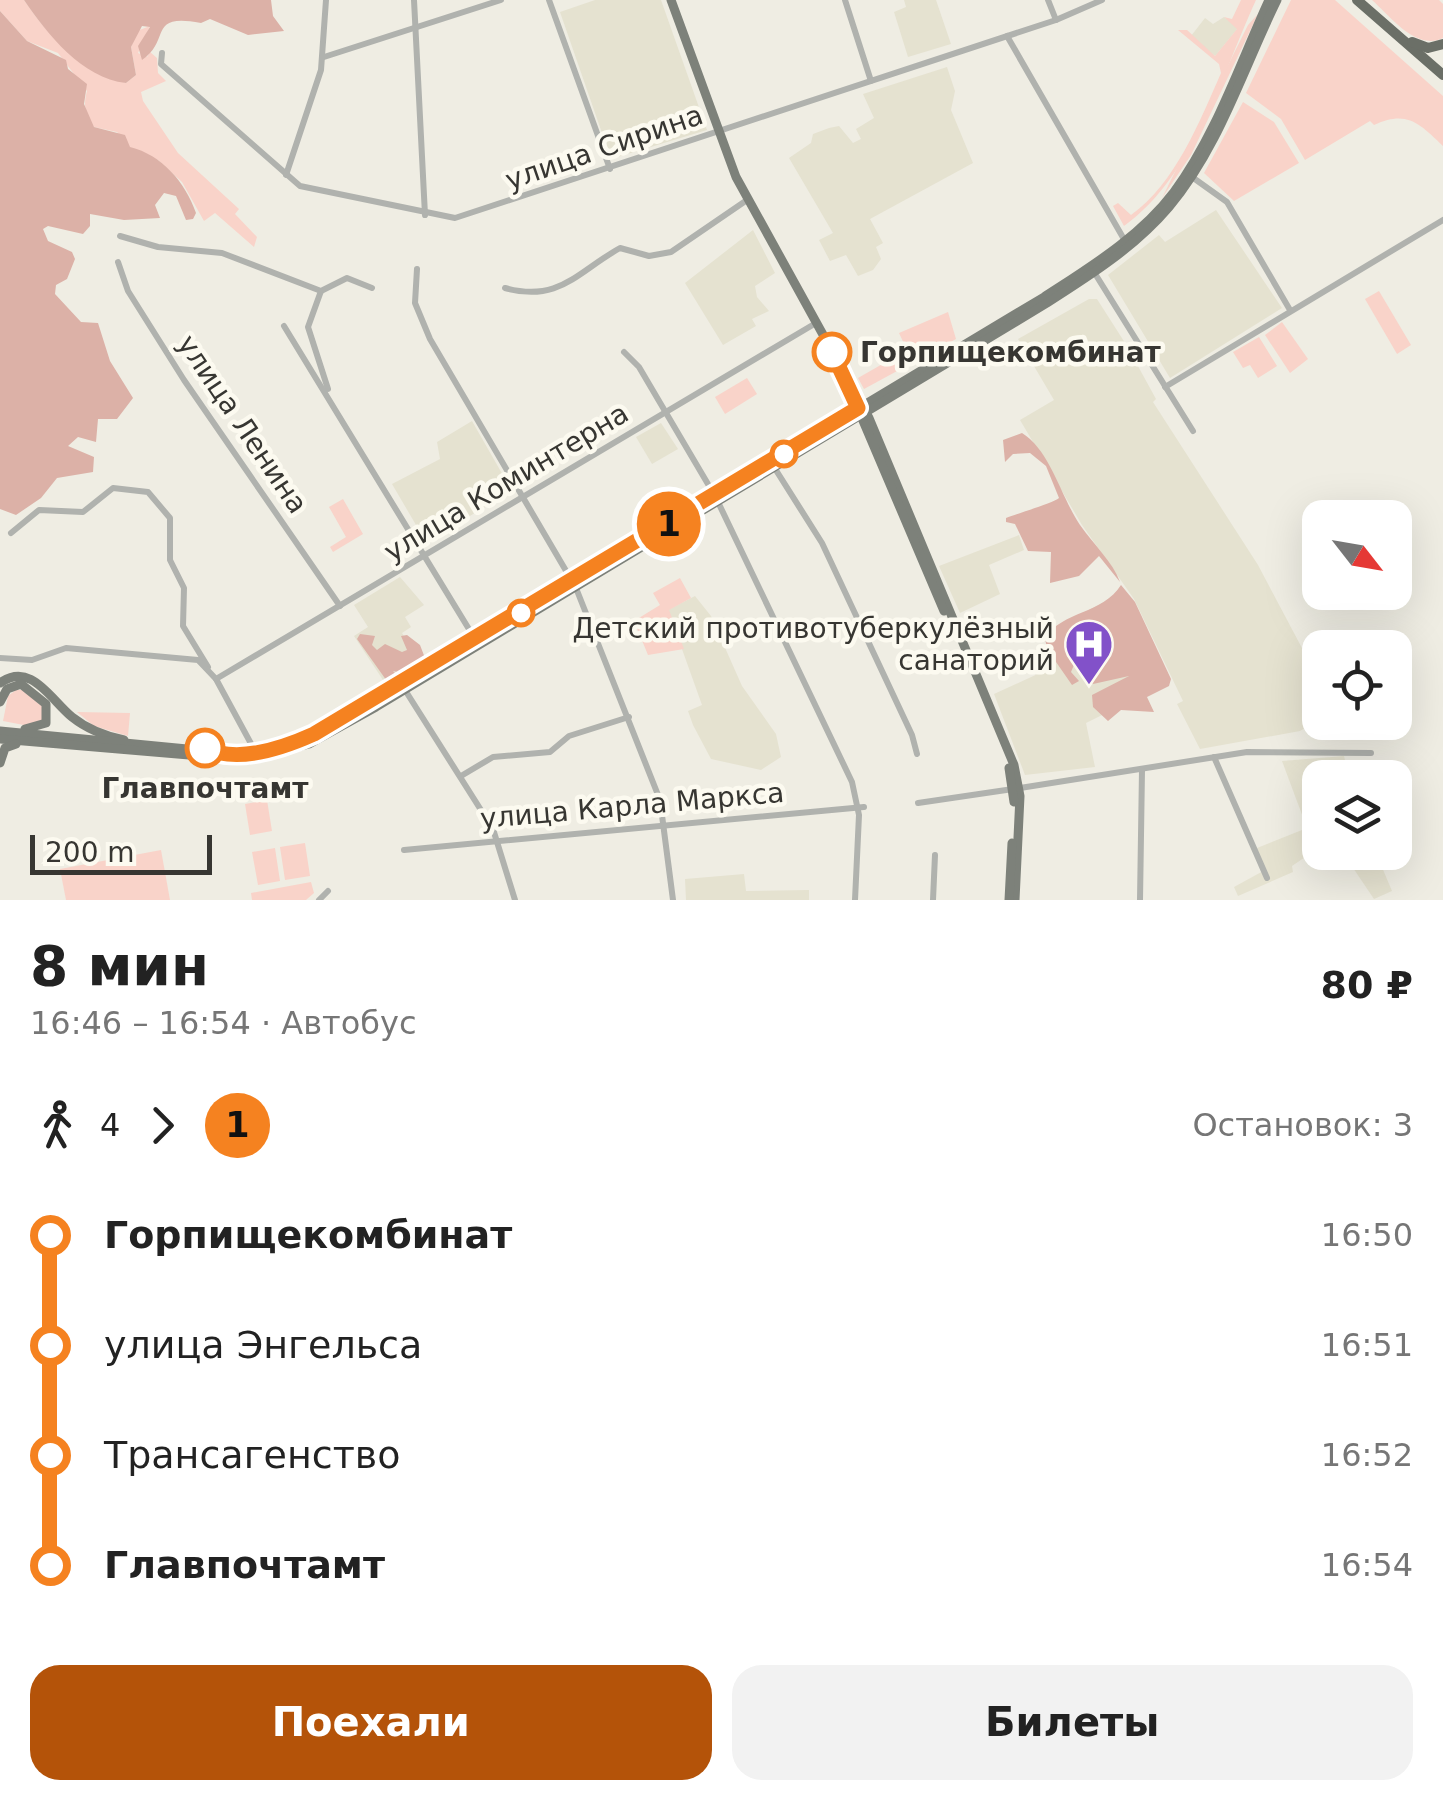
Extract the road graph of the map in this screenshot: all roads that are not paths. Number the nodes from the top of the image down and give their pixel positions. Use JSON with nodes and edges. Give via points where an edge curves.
{"nodes":[{"id":1,"x":326,"y":0,"type":"edge"},
{"id":2,"x":414,"y":0,"type":"edge"},
{"id":3,"x":502,"y":0,"type":"edge"},
{"id":4,"x":549,"y":0,"type":"edge"},
{"id":5,"x":671,"y":0,"type":"edge"},
{"id":6,"x":845,"y":0,"type":"edge"},
{"id":7,"x":1048,"y":0,"type":"edge"},
{"id":8,"x":1102,"y":0,"type":"edge"},
{"id":9,"x":1273,"y":0,"type":"edge"},
{"id":10,"x":1357,"y":0,"type":"edge"},
{"id":11,"x":1056,"y":20,"type":"junction"},
{"id":12,"x":1382,"y":22,"type":"junction"},
{"id":13,"x":416,"y":30,"type":"junction"},
{"id":14,"x":1006,"y":36,"type":"junction"},
{"id":15,"x":1443,"y":44,"type":"edge"},
{"id":16,"x":162,"y":53,"type":"dead end"},
{"id":17,"x":324,"y":57,"type":"junction"},
{"id":18,"x":1443,"y":75,"type":"edge"},
{"id":19,"x":871,"y":81,"type":"junction"},
{"id":20,"x":718,"y":132,"type":"junction"},
{"id":21,"x":610,"y":169,"type":"junction"},
{"id":22,"x":286,"y":175,"type":"junction"},
{"id":23,"x":1189,"y":175,"type":"junction"},
{"id":24,"x":747,"y":200,"type":"junction"},
{"id":25,"x":425,"y":215,"type":"junction"},
{"id":26,"x":1443,"y":220,"type":"edge"},
{"id":27,"x":120,"y":236,"type":"dead end"},
{"id":28,"x":1127,"y":243,"type":"junction"},
{"id":29,"x":118,"y":262,"type":"dead end"},
{"id":30,"x":417,"y":270,"type":"dead end"},
{"id":31,"x":1092,"y":270,"type":"junction"},
{"id":32,"x":372,"y":288,"type":"dead end"},
{"id":33,"x":506,"y":288,"type":"dead end"},
{"id":34,"x":321,"y":291,"type":"junction"},
{"id":35,"x":1291,"y":310,"type":"junction"},
{"id":36,"x":817,"y":322,"type":"junction"},
{"id":37,"x":284,"y":326,"type":"dead end"},
{"id":38,"x":624,"y":352,"type":"dead end"},
{"id":39,"x":1165,"y":387,"type":"junction"},
{"id":40,"x":329,"y":395,"type":"junction"},
{"id":41,"x":861,"y":409,"type":"junction"},
{"id":42,"x":666,"y":413,"type":"junction"},
{"id":43,"x":1193,"y":431,"type":"dead end"},
{"id":44,"x":774,"y":468,"type":"junction"},
{"id":45,"x":523,"y":498,"type":"junction"},
{"id":46,"x":716,"y":499,"type":"junction"},
{"id":47,"x":11,"y":533,"type":"dead end"},
{"id":48,"x":425,"y":555,"type":"junction"},
{"id":49,"x":574,"y":585,"type":"junction"},
{"id":50,"x":340,"y":606,"type":"junction"},
{"id":51,"x":476,"y":640,"type":"junction"},
{"id":52,"x":195,"y":647,"type":"junction"},
{"id":53,"x":0,"y":658,"type":"edge"},
{"id":54,"x":188,"y":658,"type":"junction"},
{"id":55,"x":208,"y":668,"type":"junction"},
{"id":56,"x":216,"y":679,"type":"junction"},
{"id":57,"x":0,"y":683,"type":"edge"},
{"id":58,"x":402,"y":687,"type":"junction"},
{"id":59,"x":0,"y":702,"type":"edge"},
{"id":60,"x":629,"y":717,"type":"junction"},
{"id":61,"x":2,"y":732,"type":"edge"},
{"id":62,"x":132,"y":742,"type":"junction"},
{"id":63,"x":50,"y":744,"type":"junction"},
{"id":64,"x":29,"y":745,"type":"junction"},
{"id":65,"x":98,"y":746,"type":"junction"},
{"id":66,"x":164,"y":749,"type":"junction"},
{"id":67,"x":216,"y":754,"type":"junction"},
{"id":68,"x":917,"y":754,"type":"dead end"},
{"id":69,"x":1372,"y":754,"type":"dead end"},
{"id":70,"x":256,"y":755,"type":"junction"},
{"id":71,"x":1214,"y":757,"type":"junction"},
{"id":72,"x":0,"y":763,"type":"edge"},
{"id":73,"x":1142,"y":770,"type":"junction"},
{"id":74,"x":461,"y":776,"type":"junction"},
{"id":75,"x":1016,"y":788,"type":"junction"},
{"id":76,"x":918,"y":803,"type":"dead end"},
{"id":77,"x":861,"y":807,"type":"junction"},
{"id":78,"x":665,"y":823,"type":"junction"},
{"id":79,"x":498,"y":840,"type":"junction"},
{"id":80,"x":404,"y":850,"type":"dead end"},
{"id":81,"x":936,"y":856,"type":"dead end"},
{"id":82,"x":1266,"y":878,"type":"dead end"},
{"id":83,"x":328,"y":892,"type":"dead end"},
{"id":84,"x":319,"y":900,"type":"edge"},
{"id":85,"x":515,"y":900,"type":"edge"},
{"id":86,"x":674,"y":900,"type":"edge"},
{"id":87,"x":855,"y":900,"type":"edge"},
{"id":88,"x":934,"y":900,"type":"edge"},
{"id":89,"x":1012,"y":900,"type":"edge"},
{"id":90,"x":1140,"y":900,"type":"edge"}],
"edges":[{"from":1,"to":17,"type":"street"},
{"from":2,"to":13,"type":"street"},
{"from":3,"to":13,"type":"street"},
{"from":4,"to":21,"type":"street"},
{"from":5,"to":20,"type":"main road"},
{"from":6,"to":19,"type":"street"},
{"from":7,"to":11,"type":"street"},
{"from":8,"to":11,"type":"street","name":"улица Сирина"},
{"from":9,"to":23,"type":"main road"},
{"from":10,"to":12,"type":"highway"},
{"from":11,"to":14,"type":"street","name":"улица Сирина"},
{"from":12,"to":15,"type":"highway","via":[[1418,46]]},
{"from":12,"to":18,"type":"highway"},
{"from":13,"to":17,"type":"street"},
{"from":13,"to":25,"type":"street"},
{"from":14,"to":19,"type":"street","name":"улица Сирина"},
{"from":14,"to":28,"type":"street"},
{"from":16,"to":22,"type":"street","name":"улица Сирина","via":[[161,64]]},
{"from":17,"to":22,"type":"street"},
{"from":19,"to":20,"type":"street","name":"улица Сирина"},
{"from":20,"to":21,"type":"street","name":"улица Сирина"},
{"from":20,"to":24,"type":"main road"},
{"from":21,"to":25,"type":"street","name":"улица Сирина","via":[[468,216]]},
{"from":22,"to":25,"type":"street","name":"улица Сирина","via":[[308,188]]},
{"from":23,"to":28,"type":"main road","via":[[1160,217]]},
{"from":23,"to":35,"type":"street","via":[[1226,202]]},
{"from":24,"to":33,"type":"street","via":[[671,252],[648,256],[624,247],[549,293]]},
{"from":24,"to":36,"type":"main road"},
{"from":26,"to":35,"type":"street"},
{"from":27,"to":34,"type":"street","via":[[231,256]]},
{"from":28,"to":31,"type":"main road"},
{"from":29,"to":50,"type":"street","name":"улица Ленина","via":[[128,291],[189,387]]},
{"from":30,"to":45,"type":"street","via":[[415,303],[424,326]]},
{"from":31,"to":39,"type":"street"},
{"from":31,"to":41,"type":"main road"},
{"from":32,"to":34,"type":"street","via":[[347,278]]},
{"from":34,"to":40,"type":"street","via":[[308,327]]},
{"from":35,"to":39,"type":"street"},
{"from":36,"to":41,"type":"main road"},
{"from":36,"to":42,"type":"street","name":"улица Коминтерна"},
{"from":37,"to":40,"type":"street"},
{"from":38,"to":42,"type":"street"},
{"from":39,"to":43,"type":"street"},
{"from":40,"to":48,"type":"street"},
{"from":41,"to":44,"type":"main road"},
{"from":41,"to":46,"type":"main road"},
{"from":41,"to":75,"type":"main road","via":[[999,726]]},
{"from":42,"to":45,"type":"street","name":"улица Коминтерна"},
{"from":42,"to":46,"type":"street"},
{"from":44,"to":46,"type":"main road"},
{"from":44,"to":68,"type":"street","via":[[843,584]]},
{"from":45,"to":48,"type":"street","name":"улица Коминтерна"},
{"from":45,"to":49,"type":"street"},
{"from":46,"to":49,"type":"main road"},
{"from":46,"to":77,"type":"street"},
{"from":47,"to":52,"type":"street","via":[[39,510],[83,512],[113,488],[148,492],[170,518],[170,560],[184,584],[183,622]]},
{"from":48,"to":50,"type":"street","name":"улица Коминтерна"},
{"from":48,"to":51,"type":"street"},
{"from":49,"to":51,"type":"main road"},
{"from":49,"to":58,"type":"main road"},
{"from":49,"to":60,"type":"street"},
{"from":50,"to":56,"type":"street","name":"улица Коминтерна"},
{"from":51,"to":58,"type":"main road"},
{"from":52,"to":54,"type":"street"},
{"from":52,"to":55,"type":"street"},
{"from":53,"to":54,"type":"street","via":[[32,660],[71,648]]},
{"from":54,"to":55,"type":"street"},
{"from":55,"to":56,"type":"street"},
{"from":56,"to":70,"type":"street"},
{"from":57,"to":62,"type":"main road","via":[[30,678],[80,723]]},
{"from":58,"to":70,"type":"main road","via":[[309,744]]},
{"from":58,"to":74,"type":"street"},
{"from":59,"to":61,"type":"main road","via":[[10,687],[30,688],[49,716],[44,726]]},
{"from":60,"to":74,"type":"street","via":[[569,736],[550,752],[493,757]]},
{"from":60,"to":78,"type":"street"},
{"from":61,"to":63,"type":"main road"},
{"from":61,"to":65,"type":"main road"},
{"from":62,"to":65,"type":"main road"},
{"from":62,"to":66,"type":"main road"},
{"from":62,"to":67,"type":"main road"},
{"from":63,"to":64,"type":"main road"},
{"from":63,"to":65,"type":"main road"},
{"from":64,"to":65,"type":"main road"},
{"from":64,"to":72,"type":"main road","via":[[9,745]]},
{"from":65,"to":66,"type":"main road"},
{"from":65,"to":70,"type":"main road","via":[[215,760]]},
{"from":66,"to":67,"type":"main road"},
{"from":67,"to":70,"type":"main road"},
{"from":69,"to":71,"type":"street","via":[[1277,750]]},
{"from":71,"to":73,"type":"street"},
{"from":71,"to":82,"type":"street"},
{"from":73,"to":75,"type":"street"},
{"from":73,"to":90,"type":"street"},
{"from":74,"to":79,"type":"street"},
{"from":75,"to":76,"type":"street"},
{"from":75,"to":89,"type":"main road"},
{"from":77,"to":78,"type":"street","name":"улица Карла Маркса"},
{"from":77,"to":87,"type":"street"},
{"from":78,"to":79,"type":"street","name":"улица Карла Маркса"},
{"from":78,"to":86,"type":"street"},
{"from":79,"to":80,"type":"street","name":"улица Карла Маркса"},
{"from":79,"to":85,"type":"street"},
{"from":81,"to":88,"type":"street"},
{"from":83,"to":84,"type":"street"}]}
